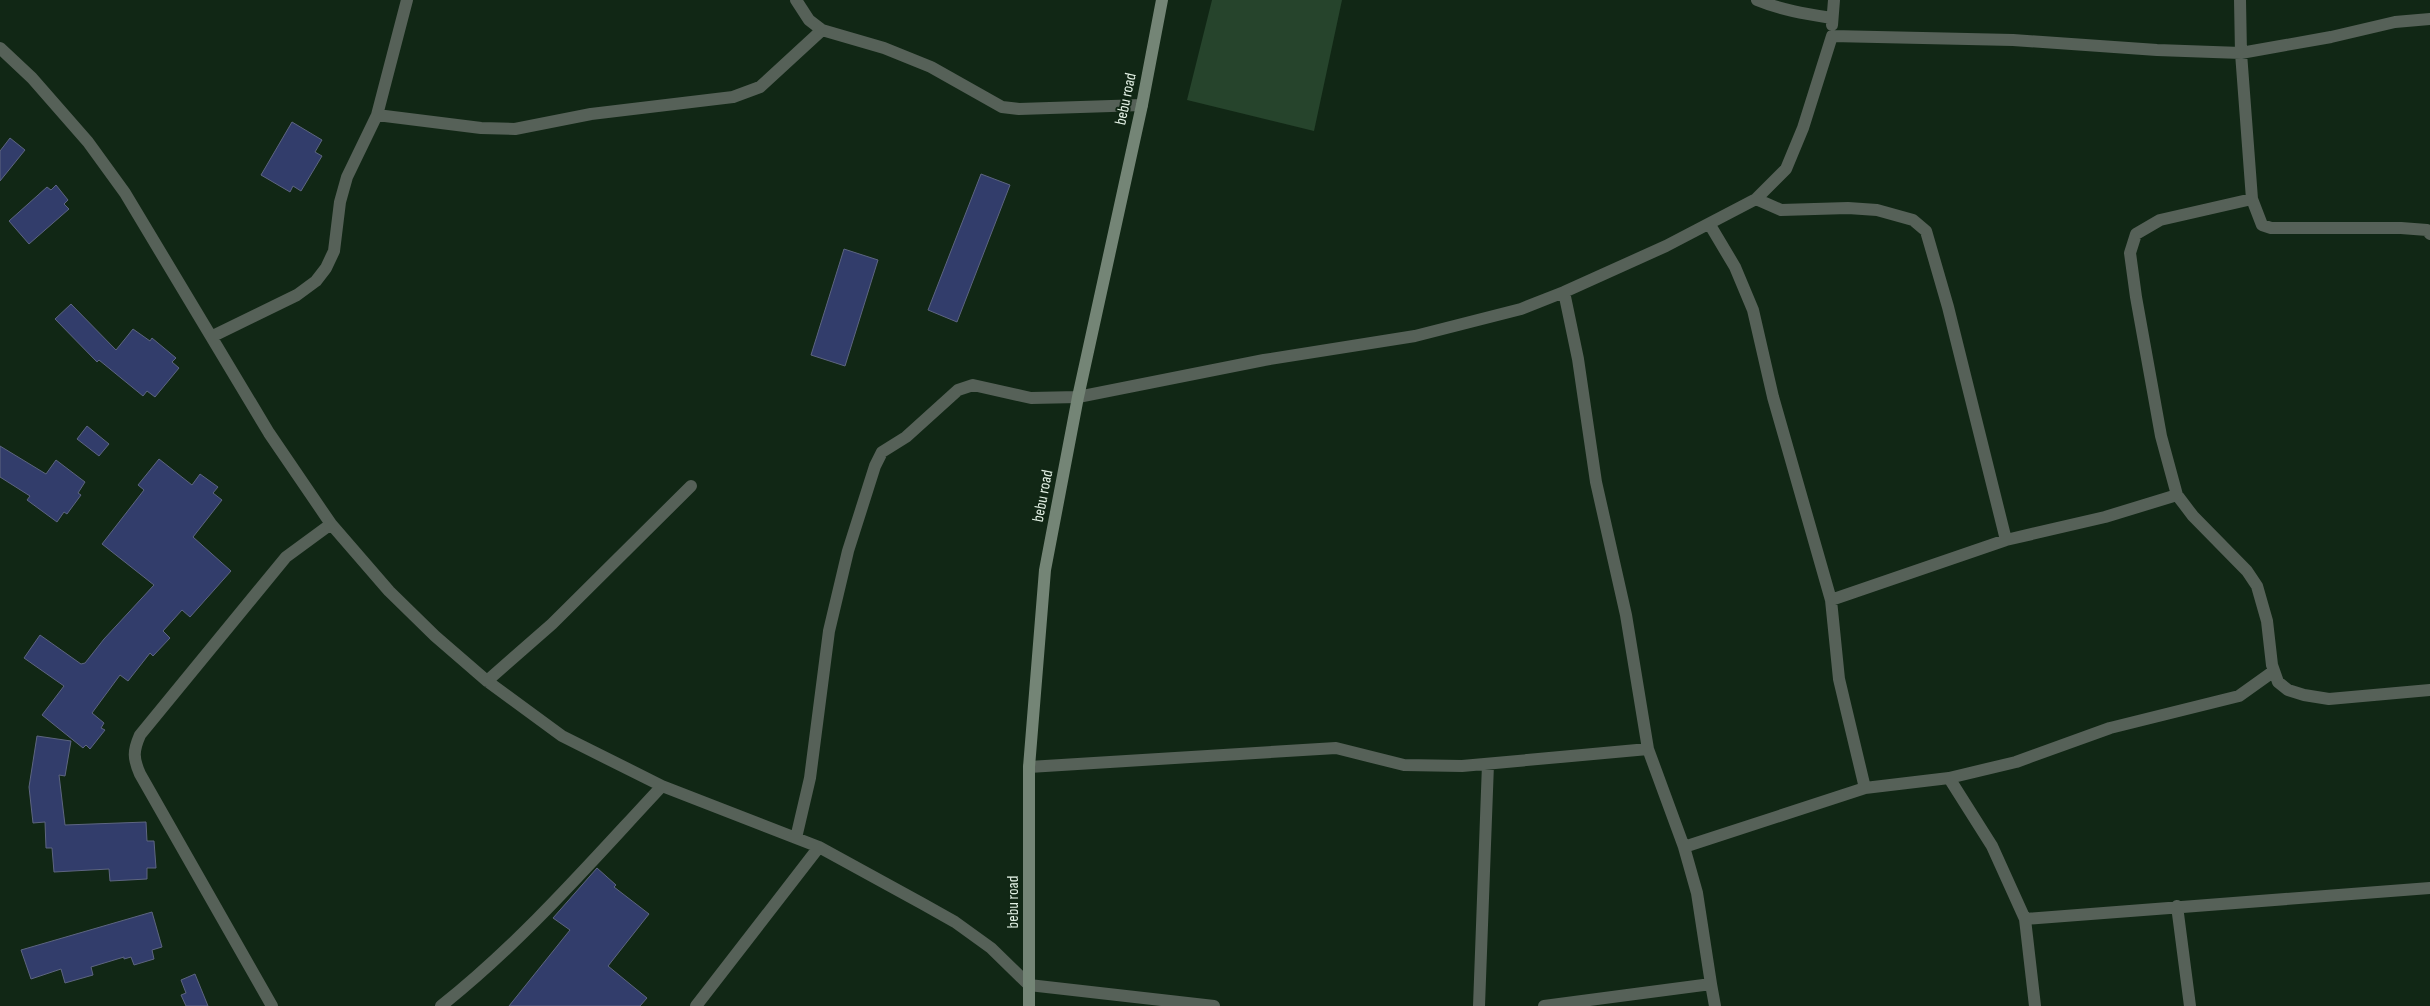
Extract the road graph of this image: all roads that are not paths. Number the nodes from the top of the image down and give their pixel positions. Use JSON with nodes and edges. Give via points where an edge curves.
{"nodes":[{"id":1,"x":407,"y":0,"type":"edge"},
{"id":2,"x":796,"y":0,"type":"edge"},
{"id":3,"x":1162,"y":0,"type":"edge"},
{"id":4,"x":1757,"y":0,"type":"edge"},
{"id":5,"x":1834,"y":0,"type":"edge"},
{"id":6,"x":2240,"y":0,"type":"edge"},
{"id":7,"x":1832,"y":18,"type":"junction"},
{"id":8,"x":2430,"y":19,"type":"edge"},
{"id":9,"x":822,"y":30,"type":"junction"},
{"id":10,"x":1832,"y":36,"type":"junction"},
{"id":11,"x":0,"y":48,"type":"edge"},
{"id":12,"x":2240,"y":53,"type":"junction"},
{"id":13,"x":1142,"y":105,"type":"junction"},
{"id":14,"x":376,"y":115,"type":"junction"},
{"id":15,"x":1756,"y":199,"type":"junction"},
{"id":16,"x":2252,"y":199,"type":"junction"},
{"id":17,"x":1710,"y":225,"type":"junction"},
{"id":18,"x":2430,"y":234,"type":"edge"},
{"id":19,"x":1564,"y":292,"type":"junction"},
{"id":20,"x":213,"y":336,"type":"junction"},
{"id":21,"x":1078,"y":397,"type":"junction"},
{"id":22,"x":691,"y":486,"type":"dead end"},
{"id":23,"x":2177,"y":495,"type":"junction"},
{"id":24,"x":331,"y":524,"type":"junction"},
{"id":25,"x":2006,"y":540,"type":"junction"},
{"id":26,"x":1831,"y":600,"type":"junction"},
{"id":27,"x":2274,"y":671,"type":"junction"},
{"id":28,"x":487,"y":681,"type":"junction"},
{"id":29,"x":2430,"y":690,"type":"edge"},
{"id":30,"x":1648,"y":749,"type":"junction"},
{"id":31,"x":1488,"y":764,"type":"junction"},
{"id":32,"x":1029,"y":767,"type":"junction"},
{"id":33,"x":1949,"y":778,"type":"junction"},
{"id":34,"x":662,"y":786,"type":"junction"},
{"id":35,"x":1865,"y":788,"type":"junction"},
{"id":36,"x":796,"y":838,"type":"junction"},
{"id":37,"x":1684,"y":847,"type":"junction"},
{"id":38,"x":820,"y":848,"type":"junction"},
{"id":39,"x":2430,"y":888,"type":"edge"},
{"id":40,"x":2177,"y":906,"type":"junction"},
{"id":41,"x":2025,"y":918,"type":"junction"},
{"id":42,"x":1711,"y":984,"type":"junction"},
{"id":43,"x":1028,"y":985,"type":"junction"},
{"id":44,"x":272,"y":1006,"type":"edge"},
{"id":45,"x":441,"y":1006,"type":"edge"},
{"id":46,"x":696,"y":1006,"type":"edge"},
{"id":47,"x":1029,"y":1006,"type":"edge"},
{"id":48,"x":1214,"y":1006,"type":"edge"},
{"id":49,"x":1479,"y":1006,"type":"edge"},
{"id":50,"x":1544,"y":1006,"type":"edge"},
{"id":51,"x":1716,"y":1006,"type":"edge"},
{"id":52,"x":2035,"y":1006,"type":"edge"},
{"id":53,"x":2190,"y":1006,"type":"edge"}],
"edges":[{"from":1,"to":14,"type":"street"},
{"from":2,"to":9,"type":"street","via":[[809,20]]},
{"from":3,"to":13,"type":"street","name":"bebu road"},
{"from":4,"to":7,"type":"street","via":[[1803,14]]},
{"from":5,"to":7,"type":"street"},
{"from":6,"to":12,"type":"street"},
{"from":7,"to":10,"type":"street"},
{"from":8,"to":12,"type":"street","via":[[2395,22]]},
{"from":9,"to":13,"type":"street","via":[[931,66],[1002,107]]},
{"from":9,"to":14,"type":"street","via":[[760,88],[733,97],[591,114],[515,129]]},
{"from":10,"to":12,"type":"street","via":[[2012,40]]},
{"from":10,"to":15,"type":"street","via":[[1804,128],[1786,169]]},
{"from":11,"to":20,"type":"street","via":[[32,78],[88,142],[125,193]]},
{"from":12,"to":16,"type":"street"},
{"from":13,"to":21,"type":"street","name":"bebu road"},
{"from":14,"to":20,"type":"street","via":[[347,176],[334,251],[326,268],[316,281],[297,295]]},
{"from":15,"to":17,"type":"street"},
{"from":15,"to":25,"type":"street","via":[[1781,210],[1877,210],[1913,220],[1926,231]]},
{"from":16,"to":18,"type":"street","via":[[2262,225],[2271,228],[2401,228],[2427,230]]},
{"from":16,"to":23,"type":"street","via":[[2160,220],[2136,234],[2130,254],[2146,356]]},
{"from":17,"to":19,"type":"street"},
{"from":17,"to":26,"type":"street","via":[[1735,267],[1753,310],[1776,406]]},
{"from":19,"to":21,"type":"street","via":[[1521,309],[1414,336],[1264,360]]},
{"from":19,"to":30,"type":"street","via":[[1578,359],[1596,482],[1626,615]]},
{"from":20,"to":24,"type":"street","via":[[269,433]]},
{"from":21,"to":32,"type":"street","name":"bebu road","via":[[1045,570]]},
{"from":21,"to":36,"type":"street","via":[[1031,398],[973,385],[958,390],[906,437],[882,452],[848,551],[829,631],[810,778]]},
{"from":22,"to":28,"type":"street","via":[[552,624]]},
{"from":23,"to":25,"type":"street","via":[[2106,517]]},
{"from":23,"to":27,"type":"street","via":[[2257,586],[2267,621]]},
{"from":24,"to":28,"type":"street","via":[[389,590]]},
{"from":24,"to":44,"type":"street","via":[[286,557],[140,735],[134,749],[140,774]]},
{"from":25,"to":26,"type":"street"},
{"from":26,"to":35,"type":"street","via":[[1839,678]]},
{"from":27,"to":29,"type":"street","via":[[2278,682],[2288,690],[2329,699]]},
{"from":27,"to":33,"type":"street","via":[[2239,696],[2110,728],[2016,762]]},
{"from":28,"to":34,"type":"street","via":[[562,736]]},
{"from":30,"to":31,"type":"street"},
{"from":30,"to":37,"type":"street"},
{"from":31,"to":32,"type":"street","via":[[1404,765],[1336,748]]},
{"from":31,"to":49,"type":"street"},
{"from":32,"to":43,"type":"street","name":"bebu road"},
{"from":33,"to":35,"type":"street"},
{"from":33,"to":41,"type":"street","via":[[1992,846]]},
{"from":34,"to":36,"type":"street"},
{"from":34,"to":45,"type":"street","via":[[510,948]]},
{"from":35,"to":37,"type":"street"},
{"from":36,"to":38,"type":"street"},
{"from":37,"to":42,"type":"street","via":[[1697,893]]},
{"from":38,"to":43,"type":"street","via":[[955,922],[991,948]]},
{"from":38,"to":46,"type":"street"},
{"from":39,"to":40,"type":"street"},
{"from":40,"to":41,"type":"street"},
{"from":40,"to":53,"type":"street"},
{"from":41,"to":52,"type":"street"},
{"from":42,"to":50,"type":"street"},
{"from":42,"to":51,"type":"street"},
{"from":43,"to":47,"type":"street","name":"bebu road"},
{"from":43,"to":48,"type":"street"}]}
